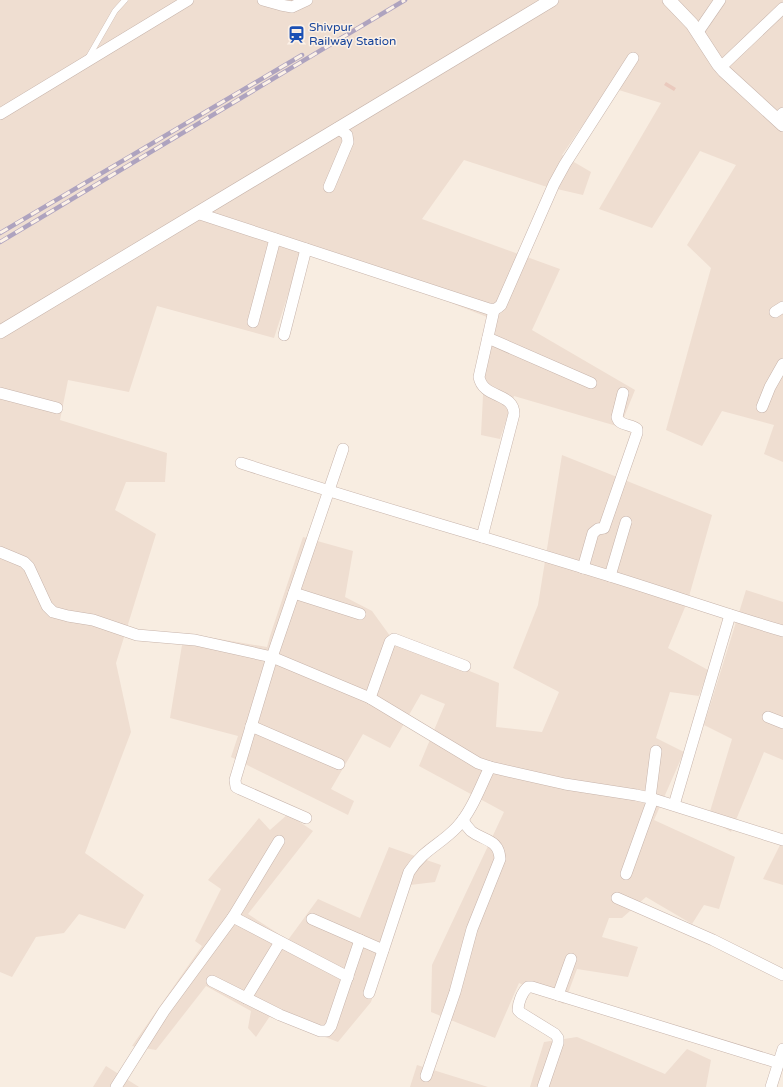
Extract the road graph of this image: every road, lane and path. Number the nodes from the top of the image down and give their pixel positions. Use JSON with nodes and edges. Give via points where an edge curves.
{"nodes":[{"id":1,"x":124,"y":0,"type":"edge"},
{"id":2,"x":188,"y":0,"type":"edge"},
{"id":3,"x":263,"y":0,"type":"edge"},
{"id":4,"x":307,"y":0,"type":"edge"},
{"id":5,"x":552,"y":0,"type":"edge"},
{"id":6,"x":668,"y":0,"type":"edge"},
{"id":7,"x":720,"y":0,"type":"edge"},
{"id":8,"x":783,"y":8,"type":"edge"},
{"id":9,"x":698,"y":32,"type":"junction"},
{"id":10,"x":634,"y":58,"type":"dead end"},
{"id":11,"x":86,"y":62,"type":"junction"},
{"id":12,"x":721,"y":67,"type":"junction"},
{"id":13,"x":0,"y":114,"type":"edge"},
{"id":14,"x":781,"y":119,"type":"edge"},
{"id":15,"x":338,"y":128,"type":"junction"},
{"id":16,"x":329,"y":187,"type":"dead end"},
{"id":17,"x":197,"y":213,"type":"junction"},
{"id":18,"x":275,"y":239,"type":"junction"},
{"id":19,"x":306,"y":249,"type":"junction"},
{"id":20,"x":494,"y":310,"type":"junction"},
{"id":21,"x":253,"y":322,"type":"dead end"},
{"id":22,"x":0,"y":332,"type":"edge"},
{"id":23,"x":284,"y":335,"type":"dead end"},
{"id":24,"x":488,"y":338,"type":"junction"},
{"id":25,"x":783,"y":364,"type":"edge"},
{"id":26,"x":591,"y":383,"type":"dead end"},
{"id":27,"x":0,"y":393,"type":"edge"},
{"id":28,"x":623,"y":393,"type":"dead end"},
{"id":29,"x":57,"y":408,"type":"dead end"},
{"id":30,"x":762,"y":408,"type":"dead end"},
{"id":31,"x":343,"y":449,"type":"dead end"},
{"id":32,"x":241,"y":463,"type":"dead end"},
{"id":33,"x":329,"y":491,"type":"junction"},
{"id":34,"x":626,"y":522,"type":"dead end"},
{"id":35,"x":482,"y":537,"type":"junction"},
{"id":36,"x":0,"y":552,"type":"edge"},
{"id":37,"x":583,"y":568,"type":"junction"},
{"id":38,"x":610,"y":576,"type":"junction"},
{"id":39,"x":294,"y":593,"type":"junction"},
{"id":40,"x":360,"y":614,"type":"dead end"},
{"id":41,"x":730,"y":615,"type":"junction"},
{"id":42,"x":783,"y":631,"type":"edge"},
{"id":43,"x":272,"y":657,"type":"junction"},
{"id":44,"x":465,"y":666,"type":"dead end"},
{"id":45,"x":370,"y":698,"type":"junction"},
{"id":46,"x":768,"y":717,"type":"dead end"},
{"id":47,"x":783,"y":722,"type":"edge"},
{"id":48,"x":251,"y":726,"type":"junction"},
{"id":49,"x":656,"y":751,"type":"dead end"},
{"id":50,"x":339,"y":764,"type":"dead end"},
{"id":51,"x":490,"y":767,"type":"junction"},
{"id":52,"x":652,"y":798,"type":"junction"},
{"id":53,"x":674,"y":806,"type":"junction"},
{"id":54,"x":306,"y":818,"type":"dead end"},
{"id":55,"x":463,"y":820,"type":"junction"},
{"id":56,"x":783,"y":840,"type":"edge"},
{"id":57,"x":279,"y":841,"type":"dead end"},
{"id":58,"x":626,"y":874,"type":"dead end"},
{"id":59,"x":618,"y":898,"type":"dead end"},
{"id":60,"x":233,"y":917,"type":"junction"},
{"id":61,"x":312,"y":919,"type":"dead end"},
{"id":62,"x":360,"y":940,"type":"junction"},
{"id":63,"x":280,"y":942,"type":"junction"},
{"id":64,"x":383,"y":950,"type":"junction"},
{"id":65,"x":571,"y":959,"type":"dead end"},
{"id":66,"x":783,"y":975,"type":"edge"},
{"id":67,"x":348,"y":976,"type":"junction"},
{"id":68,"x":212,"y":981,"type":"dead end"},
{"id":69,"x":369,"y":993,"type":"dead end"},
{"id":70,"x":558,"y":995,"type":"junction"},
{"id":71,"x":246,"y":998,"type":"junction"},
{"id":72,"x":783,"y":1048,"type":"edge"},
{"id":73,"x":779,"y":1062,"type":"junction"},
{"id":74,"x":426,"y":1076,"type":"dead end"},
{"id":75,"x":116,"y":1087,"type":"edge"},
{"id":76,"x":543,"y":1087,"type":"edge"},
{"id":77,"x":770,"y":1087,"type":"edge"}],
"edges":[{"from":1,"to":11,"type":"lane","via":[[114,11]]},
{"from":2,"to":11,"type":"street"},
{"from":3,"to":4,"type":"street","via":[[292,7]]},
{"from":5,"to":15,"type":"street"},
{"from":6,"to":9,"type":"street"},
{"from":7,"to":9,"type":"street"},
{"from":8,"to":12,"type":"street"},
{"from":9,"to":12,"type":"street"},
{"from":10,"to":20,"type":"street","via":[[565,164],[501,305]]},
{"from":11,"to":13,"type":"street"},
{"from":12,"to":14,"type":"street"},
{"from":15,"to":16,"type":"street","via":[[347,135],[348,142]]},
{"from":15,"to":17,"type":"street"},
{"from":17,"to":18,"type":"street"},
{"from":17,"to":22,"type":"street"},
{"from":18,"to":19,"type":"street"},
{"from":18,"to":21,"type":"street"},
{"from":19,"to":20,"type":"street"},
{"from":19,"to":23,"type":"street"},
{"from":20,"to":24,"type":"street"},
{"from":24,"to":26,"type":"street"},
{"from":24,"to":35,"type":"street","via":[[479,377],[480,383],[484,388],[510,402],[514,414]]},
{"from":25,"to":30,"type":"street"},
{"from":27,"to":29,"type":"street"},
{"from":28,"to":37,"type":"street","via":[[618,420],[637,429],[637,433],[604,528],[593,533]]},
{"from":31,"to":33,"type":"street"},
{"from":32,"to":33,"type":"street"},
{"from":33,"to":35,"type":"street"},
{"from":33,"to":39,"type":"street"},
{"from":34,"to":38,"type":"street"},
{"from":35,"to":37,"type":"street"},
{"from":36,"to":43,"type":"street","via":[[24,562],[29,567],[47,606],[53,612],[93,620],[137,635],[195,640]]},
{"from":37,"to":38,"type":"street"},
{"from":38,"to":41,"type":"street"},
{"from":39,"to":40,"type":"street"},
{"from":39,"to":43,"type":"street"},
{"from":41,"to":42,"type":"street"},
{"from":41,"to":53,"type":"street"},
{"from":43,"to":45,"type":"street"},
{"from":43,"to":48,"type":"street"},
{"from":44,"to":45,"type":"street","via":[[394,639],[390,642]]},
{"from":45,"to":51,"type":"street","via":[[478,763]]},
{"from":46,"to":47,"type":"street"},
{"from":48,"to":50,"type":"street"},
{"from":48,"to":54,"type":"street","via":[[234,780],[236,787]]},
{"from":49,"to":52,"type":"street"},
{"from":51,"to":52,"type":"street","via":[[565,784]]},
{"from":51,"to":55,"type":"street"},
{"from":52,"to":53,"type":"street"},
{"from":52,"to":58,"type":"street"},
{"from":53,"to":56,"type":"street"},
{"from":55,"to":64,"type":"street","via":[[420,856],[409,872]]},
{"from":55,"to":74,"type":"street","via":[[472,831],[497,846],[500,859],[472,929],[455,992]]},
{"from":57,"to":60,"type":"street"},
{"from":59,"to":66,"type":"street","via":[[713,940]]},
{"from":60,"to":63,"type":"street"},
{"from":60,"to":75,"type":"street","via":[[164,1011]]},
{"from":61,"to":62,"type":"street"},
{"from":62,"to":64,"type":"street"},
{"from":62,"to":67,"type":"street"},
{"from":63,"to":67,"type":"street"},
{"from":63,"to":71,"type":"street"},
{"from":64,"to":69,"type":"street"},
{"from":65,"to":70,"type":"street"},
{"from":67,"to":71,"type":"street","via":[[327,1031],[320,1031],[280,1015]]},
{"from":68,"to":71,"type":"street"},
{"from":70,"to":73,"type":"street"},
{"from":70,"to":76,"type":"street","via":[[528,987],[524,989],[518,1006],[521,1013],[558,1038]]},
{"from":72,"to":73,"type":"street"},
{"from":73,"to":77,"type":"street"}]}
